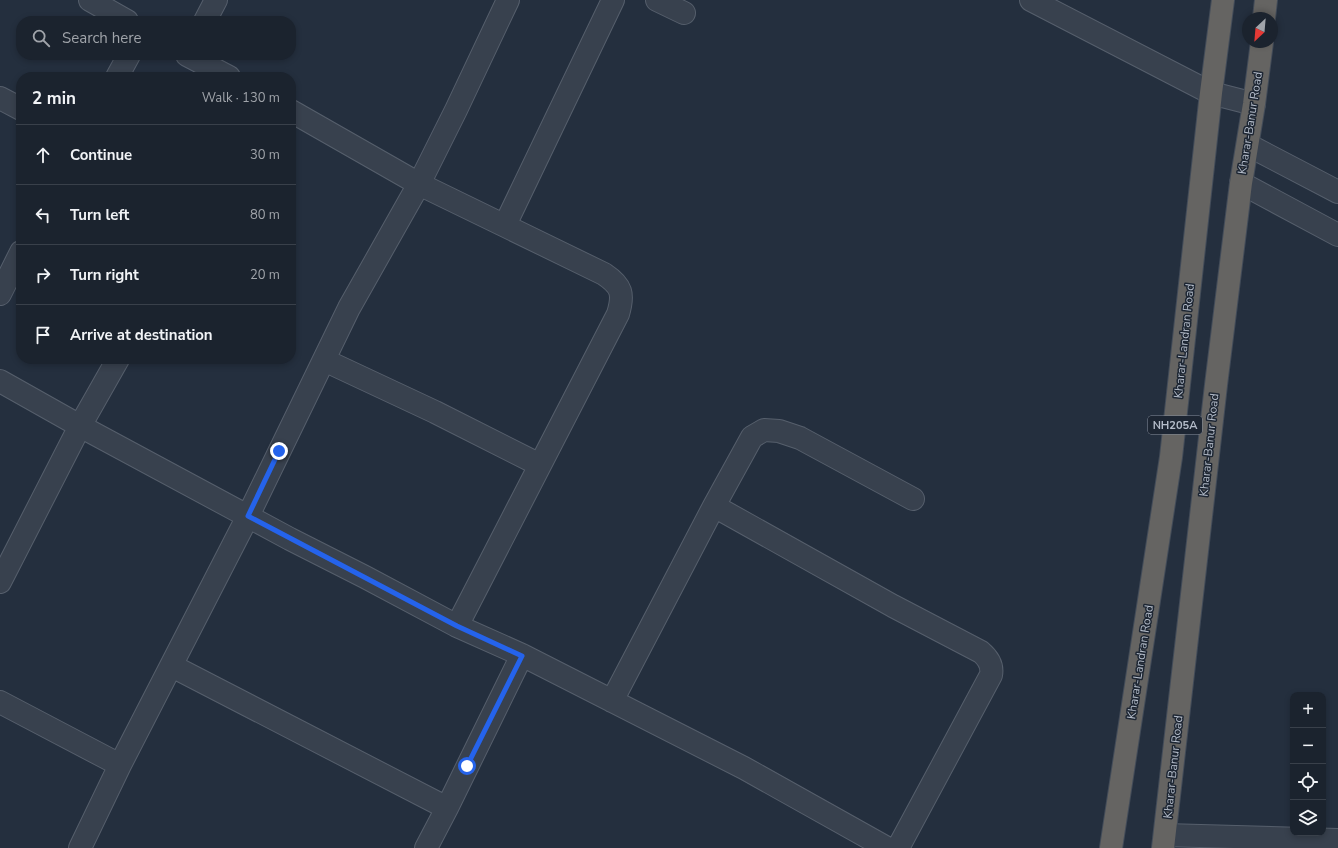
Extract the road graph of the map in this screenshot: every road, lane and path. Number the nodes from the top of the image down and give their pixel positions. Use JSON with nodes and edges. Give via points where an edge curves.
{"nodes":[{"id":1,"x":90,"y":0,"type":"edge"},
{"id":2,"x":216,"y":0,"type":"edge"},
{"id":3,"x":508,"y":0,"type":"edge"},
{"id":4,"x":614,"y":0,"type":"edge"},
{"id":5,"x":657,"y":0,"type":"edge"},
{"id":6,"x":1031,"y":0,"type":"edge"},
{"id":7,"x":1223,"y":0,"type":"edge"},
{"id":8,"x":1266,"y":0,"type":"edge"},
{"id":9,"x":1265,"y":12,"type":"edge"},
{"id":10,"x":684,"y":14,"type":"dead end"},
{"id":11,"x":118,"y":16,"type":"edge"},
{"id":12,"x":208,"y":16,"type":"edge"},
{"id":13,"x":1261,"y":48,"type":"edge"},
{"id":14,"x":126,"y":60,"type":"edge"},
{"id":15,"x":197,"y":60,"type":"edge"},
{"id":16,"x":120,"y":72,"type":"edge"},
{"id":17,"x":219,"y":72,"type":"edge"},
{"id":18,"x":1211,"y":93,"type":"junction"},
{"id":19,"x":0,"y":98,"type":"edge"},
{"id":20,"x":1254,"y":104,"type":"junction"},
{"id":21,"x":16,"y":106,"type":"edge"},
{"id":22,"x":296,"y":115,"type":"edge"},
{"id":23,"x":1248,"y":145,"type":"junction"},
{"id":24,"x":1241,"y":183,"type":"junction"},
{"id":25,"x":419,"y":184,"type":"junction"},
{"id":26,"x":1338,"y":192,"type":"edge"},
{"id":27,"x":505,"y":225,"type":"junction"},
{"id":28,"x":1338,"y":235,"type":"edge"},
{"id":29,"x":16,"y":262,"type":"edge"},
{"id":30,"x":0,"y":294,"type":"edge"},
{"id":31,"x":324,"y":360,"type":"junction"},
{"id":32,"x":115,"y":364,"type":"edge"},
{"id":33,"x":0,"y":381,"type":"edge"},
{"id":34,"x":80,"y":426,"type":"junction"},
{"id":35,"x":540,"y":465,"type":"junction"},
{"id":36,"x":913,"y":499,"type":"dead end"},
{"id":37,"x":714,"y":506,"type":"junction"},
{"id":38,"x":248,"y":516,"type":"junction"},
{"id":39,"x":0,"y":582,"type":"edge"},
{"id":40,"x":457,"y":626,"type":"junction"},
{"id":41,"x":522,"y":656,"type":"junction"},
{"id":42,"x":172,"y":666,"type":"junction"},
{"id":43,"x":612,"y":701,"type":"junction"},
{"id":44,"x":0,"y":702,"type":"edge"},
{"id":45,"x":120,"y":765,"type":"junction"},
{"id":46,"x":447,"y":808,"type":"junction"},
{"id":47,"x":1338,"y":840,"type":"edge"},
{"id":48,"x":1164,"y":842,"type":"edge"},
{"id":49,"x":84,"y":847,"type":"edge"},
{"id":50,"x":426,"y":848,"type":"edge"},
{"id":51,"x":887,"y":848,"type":"edge"},
{"id":52,"x":898,"y":848,"type":"edge"},
{"id":53,"x":1111,"y":848,"type":"edge"}],
"edges":[{"from":1,"to":11,"type":"street"},
{"from":2,"to":12,"type":"street"},
{"from":3,"to":25,"type":"street"},
{"from":4,"to":27,"type":"street"},
{"from":5,"to":10,"type":"street"},
{"from":6,"to":18,"type":"street"},
{"from":7,"to":18,"type":"highway","name":"Kharar-Landran Road","number":"NH205A"},
{"from":8,"to":9,"type":"highway"},
{"from":13,"to":20,"type":"highway","name":"Kharar-Banur Road","number":"NH205A"},
{"from":14,"to":16,"type":"street"},
{"from":15,"to":17,"type":"street"},
{"from":18,"to":20,"type":"street"},
{"from":18,"to":53,"type":"highway","name":"Kharar-Landran Road","number":"NH205A","via":[[1171,457]]},
{"from":19,"to":21,"type":"street"},
{"from":20,"to":23,"type":"highway","name":"Kharar-Banur Road","number":"NH205A"},
{"from":22,"to":25,"type":"street"},
{"from":23,"to":24,"type":"highway","name":"Kharar-Banur Road","number":"NH205A"},
{"from":23,"to":26,"type":"street"},
{"from":24,"to":28,"type":"street"},
{"from":24,"to":48,"type":"highway","name":"Kharar-Banur Road","number":"NH205A"},
{"from":25,"to":27,"type":"street"},
{"from":25,"to":31,"type":"street","via":[[349,308]]},
{"from":27,"to":35,"type":"street","via":[[614,280],[620,289],[622,300],[615,321]]},
{"from":29,"to":30,"type":"street"},
{"from":31,"to":35,"type":"street"},
{"from":31,"to":38,"type":"street"},
{"from":32,"to":34,"type":"street"},
{"from":33,"to":34,"type":"street"},
{"from":34,"to":38,"type":"street"},
{"from":34,"to":39,"type":"street"},
{"from":35,"to":40,"type":"street"},
{"from":36,"to":37,"type":"street","via":[[800,438],[779,431],[764,430],[752,437]]},
{"from":37,"to":43,"type":"street"},
{"from":37,"to":52,"type":"street","via":[[987,657],[992,669],[991,675]]},
{"from":38,"to":40,"type":"street"},
{"from":38,"to":42,"type":"street"},
{"from":40,"to":41,"type":"street"},
{"from":41,"to":43,"type":"street"},
{"from":41,"to":46,"type":"street"},
{"from":42,"to":45,"type":"street"},
{"from":42,"to":46,"type":"street"},
{"from":43,"to":51,"type":"street","via":[[744,768]]},
{"from":44,"to":45,"type":"street"},
{"from":45,"to":49,"type":"street","via":[[96,812]]},
{"from":46,"to":50,"type":"street"},
{"from":47,"to":48,"type":"street"}]}
